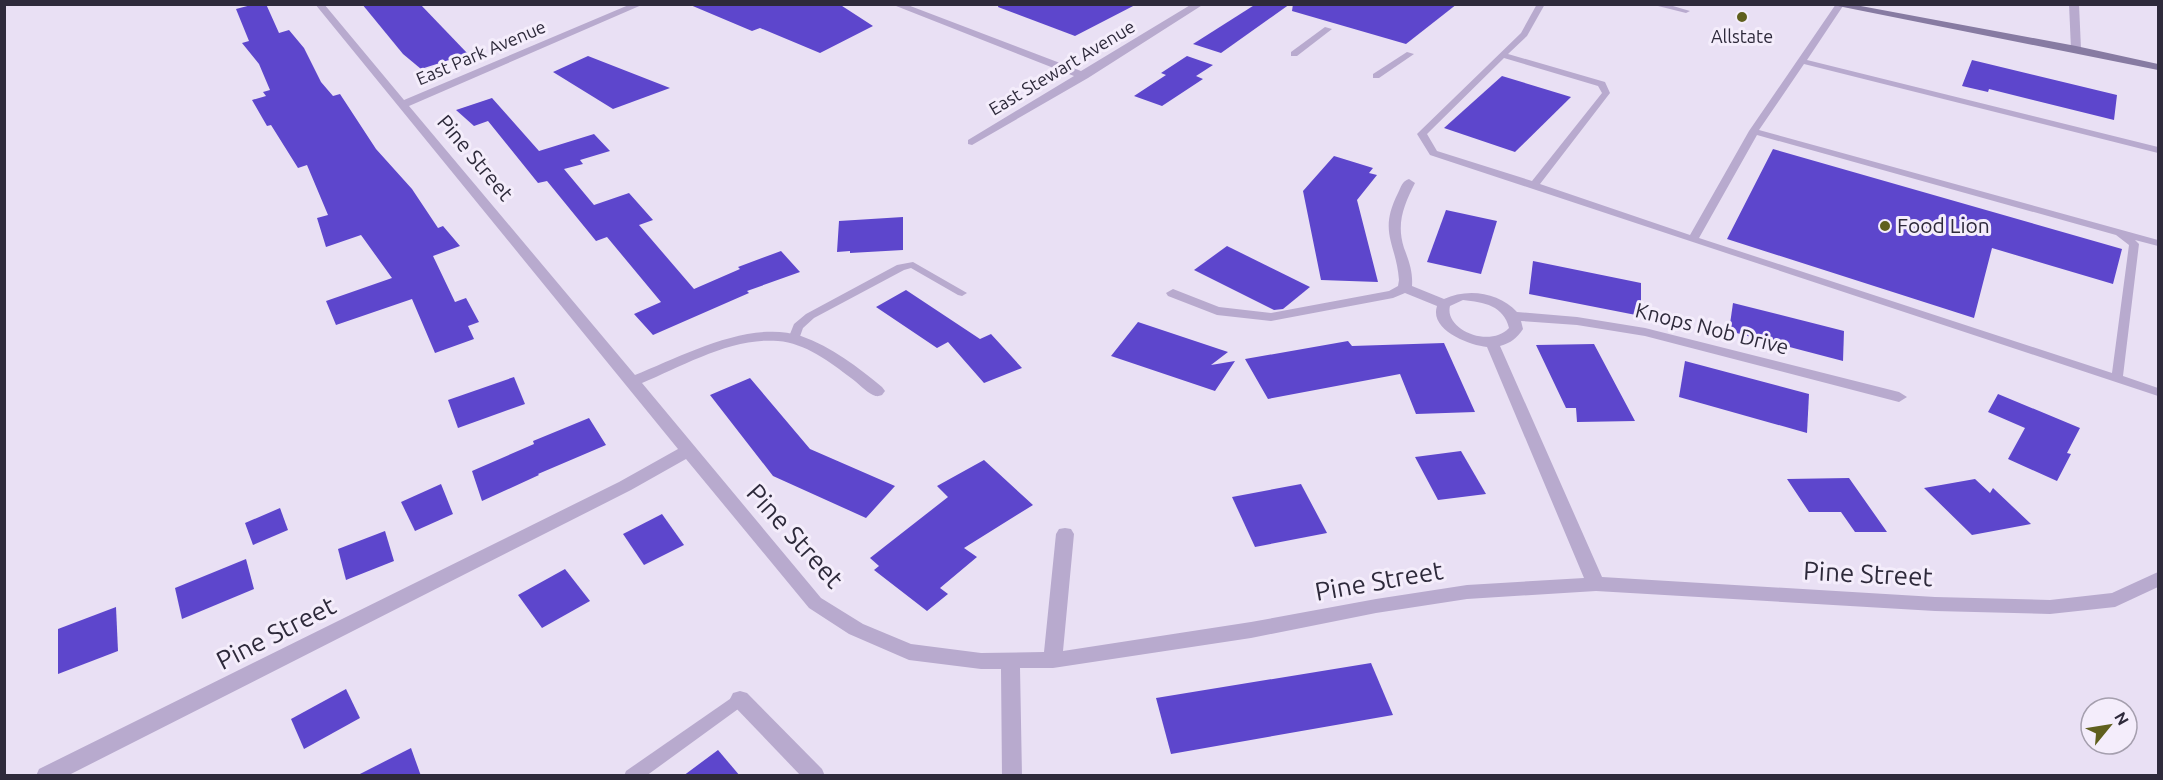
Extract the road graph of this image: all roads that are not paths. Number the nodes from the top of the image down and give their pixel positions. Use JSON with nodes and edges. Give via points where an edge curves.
{"nodes":[{"id":1,"x":319,"y":4,"type":"edge"},
{"id":2,"x":640,"y":4,"type":"edge"},
{"id":3,"x":895,"y":4,"type":"edge"},
{"id":4,"x":1200,"y":4,"type":"edge"},
{"id":5,"x":1541,"y":4,"type":"edge"},
{"id":6,"x":1653,"y":4,"type":"edge"},
{"id":7,"x":2074,"y":4,"type":"edge"},
{"id":8,"x":1836,"y":5,"type":"edge"},
{"id":9,"x":1686,"y":11,"type":"dead end"},
{"id":10,"x":1328,"y":30,"type":"dead end"},
{"id":11,"x":2076,"y":50,"type":"junction"},
{"id":12,"x":1294,"y":54,"type":"dead end"},
{"id":13,"x":1410,"y":54,"type":"dead end"},
{"id":14,"x":1502,"y":55,"type":"junction"},
{"id":15,"x":1802,"y":61,"type":"junction"},
{"id":16,"x":2158,"y":67,"type":"edge"},
{"id":17,"x":1084,"y":76,"type":"junction"},
{"id":18,"x":1376,"y":76,"type":"dead end"},
{"id":19,"x":401,"y":105,"type":"junction"},
{"id":20,"x":1754,"y":131,"type":"junction"},
{"id":21,"x":972,"y":142,"type":"dead end"},
{"id":22,"x":2158,"y":150,"type":"edge"},
{"id":23,"x":1409,"y":183,"type":"dead end"},
{"id":24,"x":1533,"y":185,"type":"junction"},
{"id":25,"x":2118,"y":233,"type":"junction"},
{"id":26,"x":1693,"y":239,"type":"junction"},
{"id":27,"x":2158,"y":243,"type":"edge"},
{"id":28,"x":1406,"y":288,"type":"junction"},
{"id":29,"x":962,"y":293,"type":"dead end"},
{"id":30,"x":1173,"y":293,"type":"dead end"},
{"id":31,"x":1444,"y":304,"type":"junction"},
{"id":32,"x":1513,"y":316,"type":"junction"},
{"id":33,"x":794,"y":339,"type":"junction"},
{"id":34,"x":1492,"y":343,"type":"junction"},
{"id":35,"x":2117,"y":378,"type":"junction"},
{"id":36,"x":631,"y":382,"type":"junction"},
{"id":37,"x":878,"y":391,"type":"dead end"},
{"id":38,"x":2158,"y":392,"type":"edge"},
{"id":39,"x":1899,"y":397,"type":"dead end"},
{"id":40,"x":688,"y":451,"type":"junction"},
{"id":41,"x":1065,"y":534,"type":"dead end"},
{"id":42,"x":2158,"y":579,"type":"edge"},
{"id":43,"x":1596,"y":584,"type":"junction"},
{"id":44,"x":1053,"y":660,"type":"junction"},
{"id":45,"x":1010,"y":661,"type":"junction"},
{"id":46,"x":740,"y":699,"type":"joint"},
{"id":47,"x":46,"y":776,"type":"edge"},
{"id":48,"x":632,"y":776,"type":"edge"},
{"id":49,"x":815,"y":776,"type":"edge"},
{"id":50,"x":1012,"y":776,"type":"edge"}],
"edges":[{"from":1,"to":19,"type":"street","name":"Pine Street"},
{"from":2,"to":19,"type":"street","name":"East Park Avenue"},
{"from":3,"to":17,"type":"street"},
{"from":4,"to":17,"type":"street","name":"East Stewart Avenue"},
{"from":5,"to":14,"type":"lane","via":[[1524,34]]},
{"from":6,"to":9,"type":"lane"},
{"from":7,"to":11,"type":"street"},
{"from":8,"to":11,"type":"main road"},
{"from":8,"to":15,"type":"lane"},
{"from":10,"to":12,"type":"lane"},
{"from":11,"to":16,"type":"main road"},
{"from":13,"to":18,"type":"lane"},
{"from":14,"to":24,"type":"lane","via":[[1602,84],[1606,93]]},
{"from":14,"to":24,"type":"lane","via":[[1422,134],[1433,153]]},
{"from":15,"to":20,"type":"lane"},
{"from":15,"to":22,"type":"lane"},
{"from":17,"to":21,"type":"street","name":"East Stewart Avenue"},
{"from":19,"to":36,"type":"street","name":"Pine Street"},
{"from":20,"to":25,"type":"lane"},
{"from":20,"to":26,"type":"lane"},
{"from":23,"to":28,"type":"street","via":[[1394,224],[1408,278]]},
{"from":24,"to":26,"type":"lane"},
{"from":25,"to":27,"type":"lane"},
{"from":25,"to":35,"type":"lane","via":[[2134,244]]},
{"from":26,"to":35,"type":"lane"},
{"from":28,"to":30,"type":"street","via":[[1374,299],[1271,317],[1217,311]]},
{"from":28,"to":31,"type":"street"},
{"from":29,"to":33,"type":"lane","via":[[913,265],[901,267],[810,316],[798,327]]},
{"from":31,"to":32,"type":"street","name":"Knops Nob Drive","via":[[1461,296],[1484,298]]},
{"from":31,"to":34,"type":"street","via":[[1442,311],[1449,326],[1472,339]]},
{"from":32,"to":34,"type":"street","via":[[1516,329],[1503,341]]},
{"from":32,"to":39,"type":"street","name":"Knops Nob Drive","via":[[1645,332]]},
{"from":33,"to":36,"type":"street","via":[[768,336],[746,340]]},
{"from":33,"to":37,"type":"street","via":[[850,369]]},
{"from":34,"to":43,"type":"street"},
{"from":35,"to":38,"type":"lane"},
{"from":36,"to":40,"type":"street","name":"Pine Street"},
{"from":40,"to":45,"type":"street","name":"Pine Street","via":[[815,603],[856,629],[909,652]]},
{"from":40,"to":47,"type":"street","name":"Pine Street","via":[[614,492]]},
{"from":41,"to":44,"type":"street"},
{"from":42,"to":43,"type":"street","name":"Pine Street","via":[[2115,600],[2050,607]]},
{"from":43,"to":44,"type":"street","name":"Pine Street","via":[[1467,592]]},
{"from":44,"to":45,"type":"street","name":"Pine Street"},
{"from":45,"to":50,"type":"street"},
{"from":46,"to":48,"type":"lane"},
{"from":46,"to":49,"type":"street"}]}
